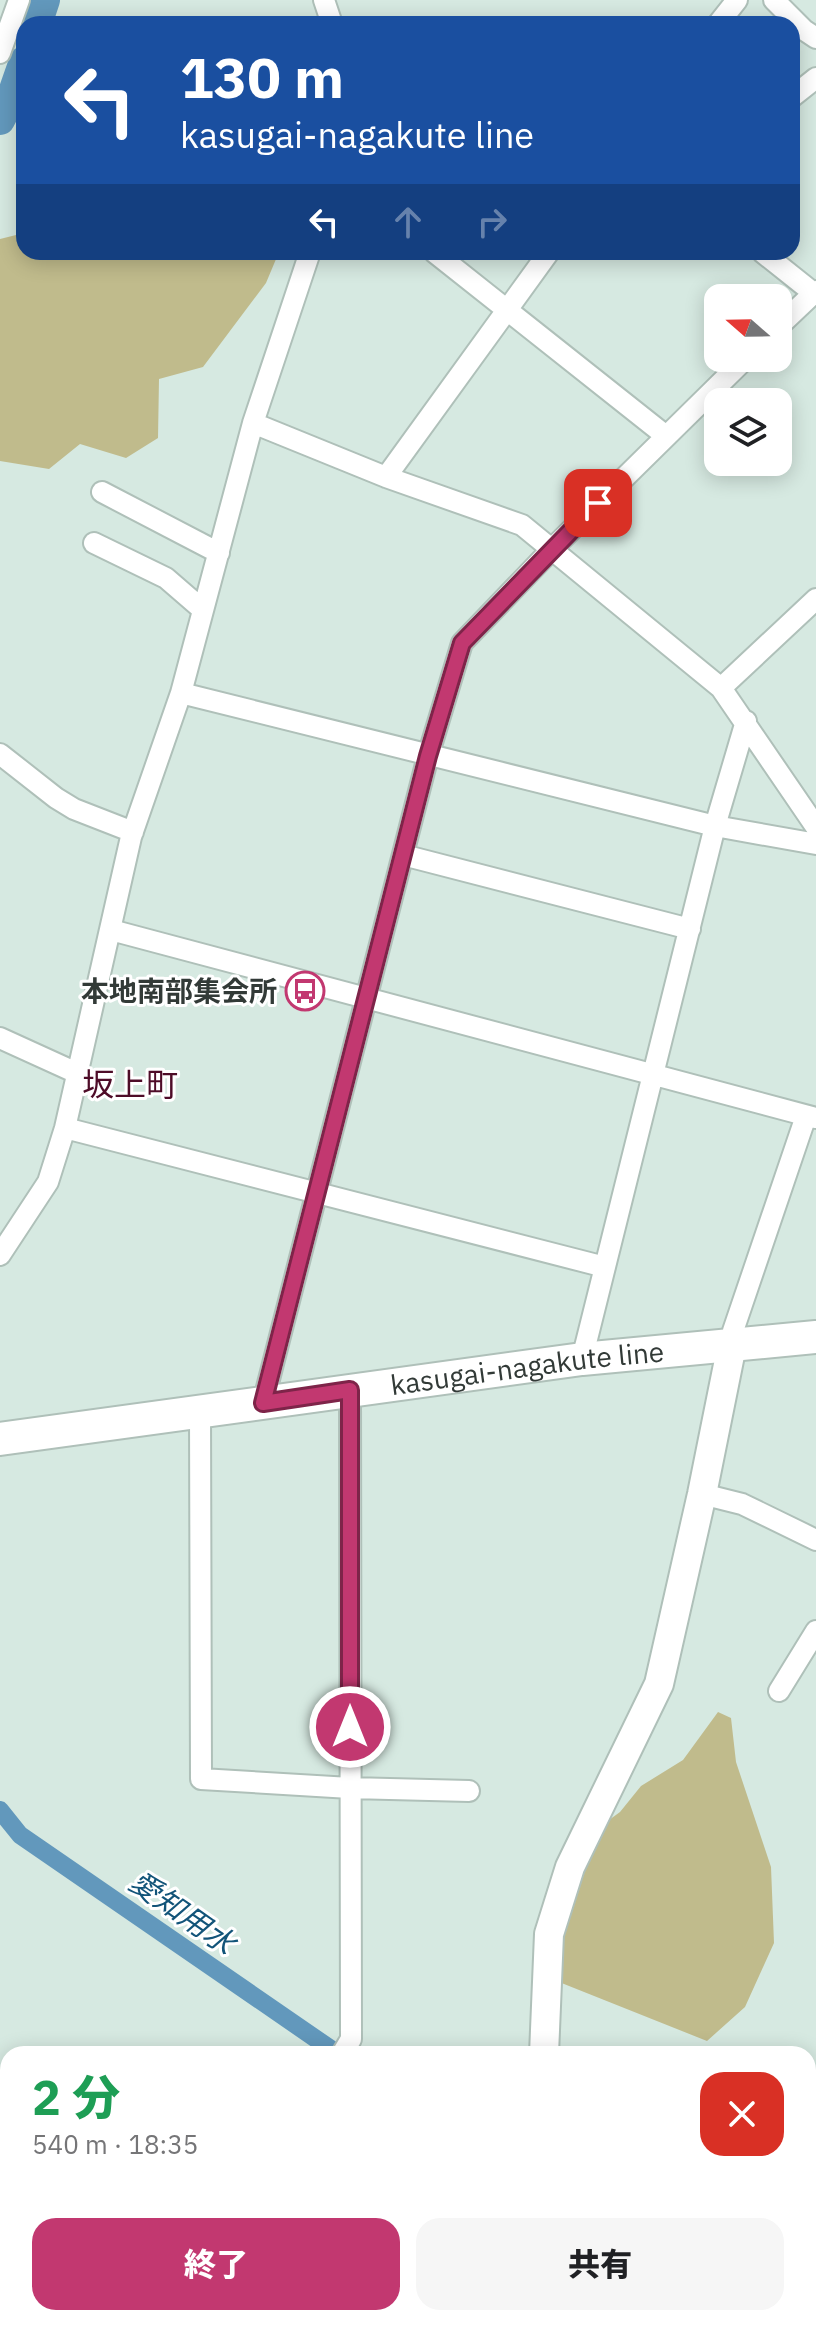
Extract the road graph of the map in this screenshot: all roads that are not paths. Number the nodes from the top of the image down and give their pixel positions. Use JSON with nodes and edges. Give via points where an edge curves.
{"nodes":[{"id":1,"x":19,"y":0,"type":"edge"},
{"id":2,"x":737,"y":0,"type":"edge"},
{"id":3,"x":774,"y":0,"type":"edge"},
{"id":4,"x":724,"y":16,"type":"edge"},
{"id":5,"x":790,"y":16,"type":"edge"},
{"id":6,"x":800,"y":26,"type":"edge"},
{"id":7,"x":816,"y":38,"type":"edge"},
{"id":8,"x":0,"y":53,"type":"edge"},
{"id":9,"x":816,"y":78,"type":"edge"},
{"id":10,"x":800,"y":91,"type":"edge"},
{"id":11,"x":307,"y":260,"type":"edge"},
{"id":12,"x":444,"y":260,"type":"edge"},
{"id":13,"x":543,"y":260,"type":"edge"},
{"id":14,"x":772,"y":260,"type":"edge"},
{"id":15,"x":815,"y":293,"type":"edge"},
{"id":16,"x":507,"y":309,"type":"junction"},
{"id":17,"x":792,"y":314,"type":"edge"},
{"id":18,"x":732,"y":372,"type":"edge"},
{"id":19,"x":253,"y":423,"type":"junction"},
{"id":20,"x":666,"y":436,"type":"junction"},
{"id":21,"x":386,"y":477,"type":"junction"},
{"id":22,"x":102,"y":492,"type":"dead end"},
{"id":23,"x":94,"y":543,"type":"dead end"},
{"id":24,"x":553,"y":548,"type":"junction"},
{"id":25,"x":219,"y":553,"type":"junction"},
{"id":26,"x":816,"y":599,"type":"edge"},
{"id":27,"x":203,"y":610,"type":"junction"},
{"id":28,"x":721,"y":688,"type":"junction"},
{"id":29,"x":181,"y":693,"type":"junction"},
{"id":30,"x":746,"y":721,"type":"junction"},
{"id":31,"x":0,"y":754,"type":"edge"},
{"id":32,"x":428,"y":756,"type":"junction"},
{"id":33,"x":715,"y":826,"type":"junction"},
{"id":34,"x":816,"y":827,"type":"edge"},
{"id":35,"x":133,"y":832,"type":"junction"},
{"id":36,"x":816,"y":844,"type":"edge"},
{"id":37,"x":403,"y":855,"type":"junction"},
{"id":38,"x":690,"y":929,"type":"junction"},
{"id":39,"x":111,"y":930,"type":"junction"},
{"id":40,"x":367,"y":999,"type":"junction"},
{"id":41,"x":0,"y":1038,"type":"edge"},
{"id":42,"x":79,"y":1074,"type":"junction"},
{"id":43,"x":655,"y":1075,"type":"junction"},
{"id":44,"x":811,"y":1117,"type":"edge"},
{"id":45,"x":65,"y":1128,"type":"junction"},
{"id":46,"x":317,"y":1194,"type":"junction"},
{"id":47,"x":0,"y":1255,"type":"edge"},
{"id":48,"x":605,"y":1267,"type":"junction"},
{"id":49,"x":816,"y":1337,"type":"edge"},
{"id":50,"x":732,"y":1345,"type":"junction"},
{"id":51,"x":582,"y":1359,"type":"junction"},
{"id":52,"x":350,"y":1390,"type":"junction"},
{"id":53,"x":263,"y":1403,"type":"junction"},
{"id":54,"x":200,"y":1412,"type":"junction"},
{"id":55,"x":0,"y":1439,"type":"edge"},
{"id":56,"x":702,"y":1494,"type":"junction"},
{"id":57,"x":816,"y":1540,"type":"edge"},
{"id":58,"x":816,"y":1631,"type":"edge"},
{"id":59,"x":779,"y":1691,"type":"dead end"},
{"id":60,"x":350,"y":1788,"type":"junction"},
{"id":61,"x":469,"y":1791,"type":"dead end"},
{"id":62,"x":347,"y":2046,"type":"edge"},
{"id":63,"x":544,"y":2046,"type":"edge"}],
"edges":[{"from":1,"to":8,"type":"street"},
{"from":2,"to":4,"type":"street"},
{"from":3,"to":5,"type":"street"},
{"from":6,"to":7,"type":"street"},
{"from":9,"to":10,"type":"street"},
{"from":11,"to":19,"type":"street"},
{"from":12,"to":16,"type":"street"},
{"from":13,"to":16,"type":"street"},
{"from":14,"to":15,"type":"street"},
{"from":15,"to":17,"type":"street"},
{"from":16,"to":20,"type":"street"},
{"from":16,"to":21,"type":"street"},
{"from":18,"to":20,"type":"street"},
{"from":19,"to":21,"type":"street"},
{"from":19,"to":25,"type":"street"},
{"from":20,"to":24,"type":"street"},
{"from":21,"to":24,"type":"street","via":[[522,525]]},
{"from":22,"to":25,"type":"street"},
{"from":23,"to":27,"type":"street","via":[[166,578]]},
{"from":24,"to":28,"type":"street"},
{"from":24,"to":32,"type":"street","via":[[462,643]]},
{"from":25,"to":27,"type":"street"},
{"from":26,"to":28,"type":"street"},
{"from":27,"to":29,"type":"street"},
{"from":28,"to":30,"type":"street"},
{"from":29,"to":32,"type":"street"},
{"from":29,"to":35,"type":"street"},
{"from":30,"to":33,"type":"street"},
{"from":30,"to":34,"type":"street"},
{"from":31,"to":35,"type":"street","via":[[74,809]]},
{"from":32,"to":33,"type":"street"},
{"from":32,"to":37,"type":"street"},
{"from":33,"to":36,"type":"street"},
{"from":33,"to":38,"type":"street"},
{"from":35,"to":39,"type":"street"},
{"from":37,"to":38,"type":"street"},
{"from":37,"to":40,"type":"street"},
{"from":38,"to":43,"type":"street"},
{"from":39,"to":40,"type":"street"},
{"from":39,"to":42,"type":"street"},
{"from":40,"to":43,"type":"street"},
{"from":40,"to":46,"type":"street"},
{"from":41,"to":42,"type":"street"},
{"from":42,"to":45,"type":"street"},
{"from":43,"to":44,"type":"street"},
{"from":43,"to":48,"type":"street"},
{"from":44,"to":50,"type":"street"},
{"from":45,"to":46,"type":"street"},
{"from":45,"to":47,"type":"street","via":[[48,1182]]},
{"from":46,"to":48,"type":"street"},
{"from":46,"to":53,"type":"street"},
{"from":48,"to":51,"type":"street"},
{"from":49,"to":50,"type":"main road","name":"kasugai-nagakute line"},
{"from":50,"to":51,"type":"main road","name":"kasugai-nagakute line"},
{"from":50,"to":56,"type":"street"},
{"from":51,"to":52,"type":"main road","name":"kasugai-nagakute line"},
{"from":52,"to":53,"type":"main road","name":"kasugai-nagakute line"},
{"from":52,"to":60,"type":"street"},
{"from":53,"to":54,"type":"main road","name":"kasugai-nagakute line"},
{"from":54,"to":55,"type":"main road","name":"kasugai-nagakute line"},
{"from":54,"to":60,"type":"street","via":[[201,1779]]},
{"from":56,"to":57,"type":"street","via":[[742,1504]]},
{"from":56,"to":63,"type":"street","via":[[659,1684],[570,1867],[549,1934]]},
{"from":58,"to":59,"type":"street"},
{"from":60,"to":61,"type":"street"},
{"from":60,"to":62,"type":"street"}]}
